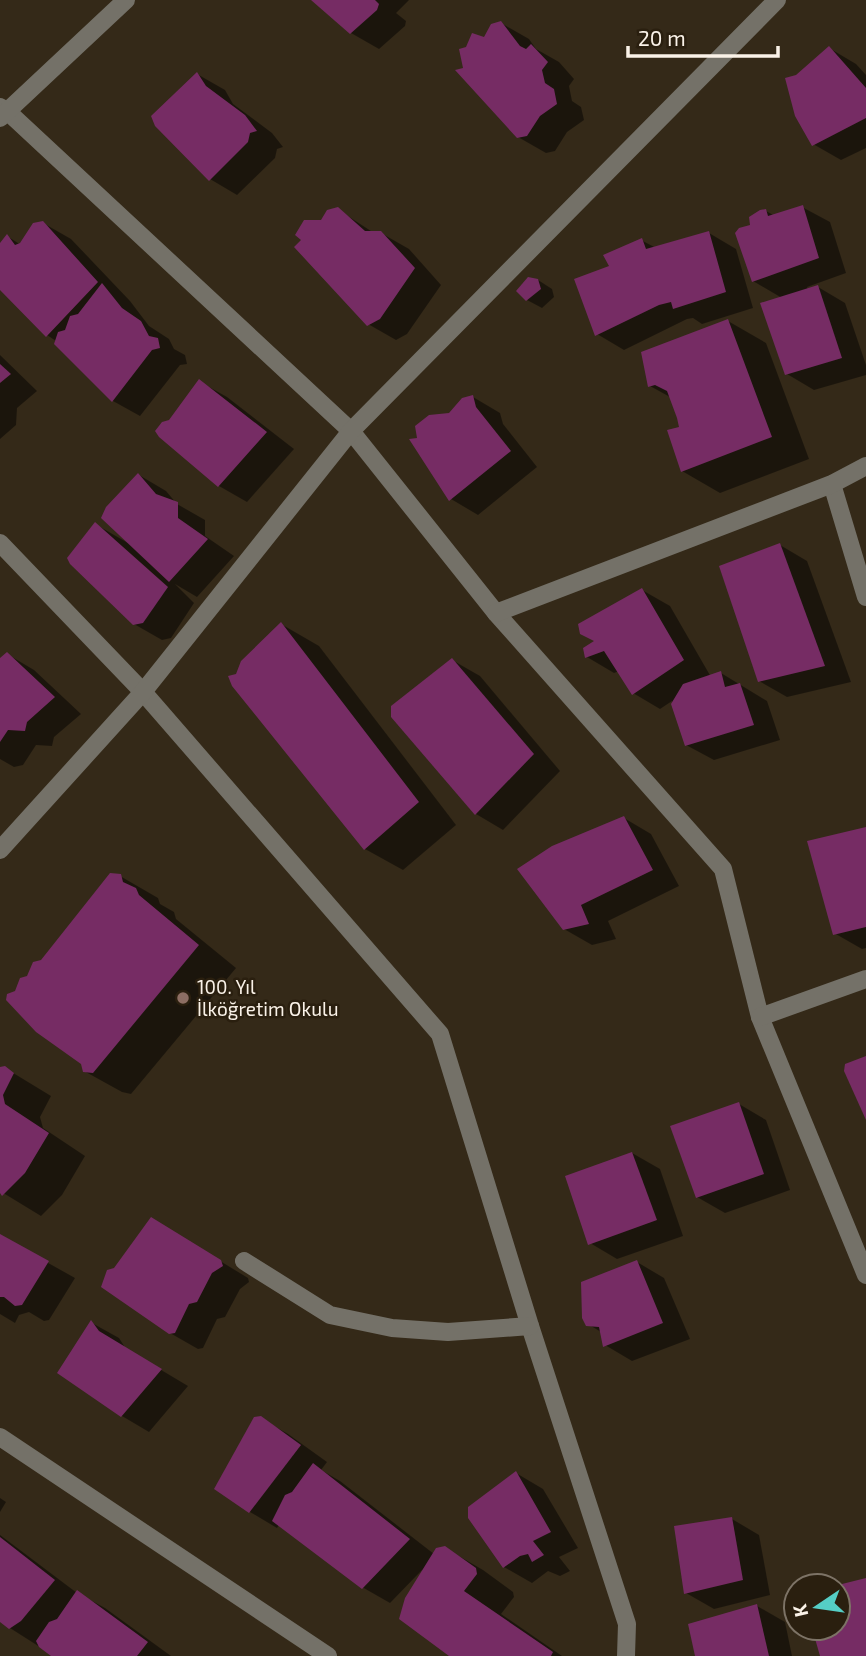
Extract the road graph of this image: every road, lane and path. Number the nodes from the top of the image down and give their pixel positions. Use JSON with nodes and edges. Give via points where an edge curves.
{"nodes":[{"id":1,"x":125,"y":0,"type":"edge"},
{"id":2,"x":777,"y":0,"type":"edge"},
{"id":3,"x":2,"y":112,"type":"edge"},
{"id":4,"x":351,"y":431,"type":"junction"},
{"id":5,"x":866,"y":466,"type":"edge"},
{"id":6,"x":832,"y":484,"type":"junction"},
{"id":7,"x":0,"y":543,"type":"edge"},
{"id":8,"x":866,"y":597,"type":"edge"},
{"id":9,"x":496,"y":613,"type":"junction"},
{"id":10,"x":143,"y":692,"type":"junction"},
{"id":11,"x":0,"y":850,"type":"edge"},
{"id":12,"x":866,"y":979,"type":"edge"},
{"id":13,"x":760,"y":1017,"type":"junction"},
{"id":14,"x":244,"y":1261,"type":"dead end"},
{"id":15,"x":866,"y":1275,"type":"edge"},
{"id":16,"x":530,"y":1326,"type":"junction"},
{"id":17,"x":0,"y":1437,"type":"edge"},
{"id":18,"x":328,"y":1656,"type":"edge"},
{"id":19,"x":626,"y":1656,"type":"edge"}],
"edges":[{"from":1,"to":3,"type":"street"},
{"from":2,"to":4,"type":"street"},
{"from":3,"to":4,"type":"street"},
{"from":4,"to":9,"type":"street"},
{"from":4,"to":10,"type":"street"},
{"from":5,"to":6,"type":"street"},
{"from":6,"to":8,"type":"street"},
{"from":6,"to":9,"type":"street"},
{"from":7,"to":10,"type":"street"},
{"from":9,"to":13,"type":"street","via":[[723,869]]},
{"from":10,"to":11,"type":"street"},
{"from":10,"to":16,"type":"street","via":[[440,1034]]},
{"from":12,"to":13,"type":"street"},
{"from":13,"to":15,"type":"street"},
{"from":14,"to":16,"type":"street","via":[[330,1315],[392,1328],[448,1332]]},
{"from":16,"to":19,"type":"street","via":[[627,1624]]},
{"from":17,"to":18,"type":"street"}]}
